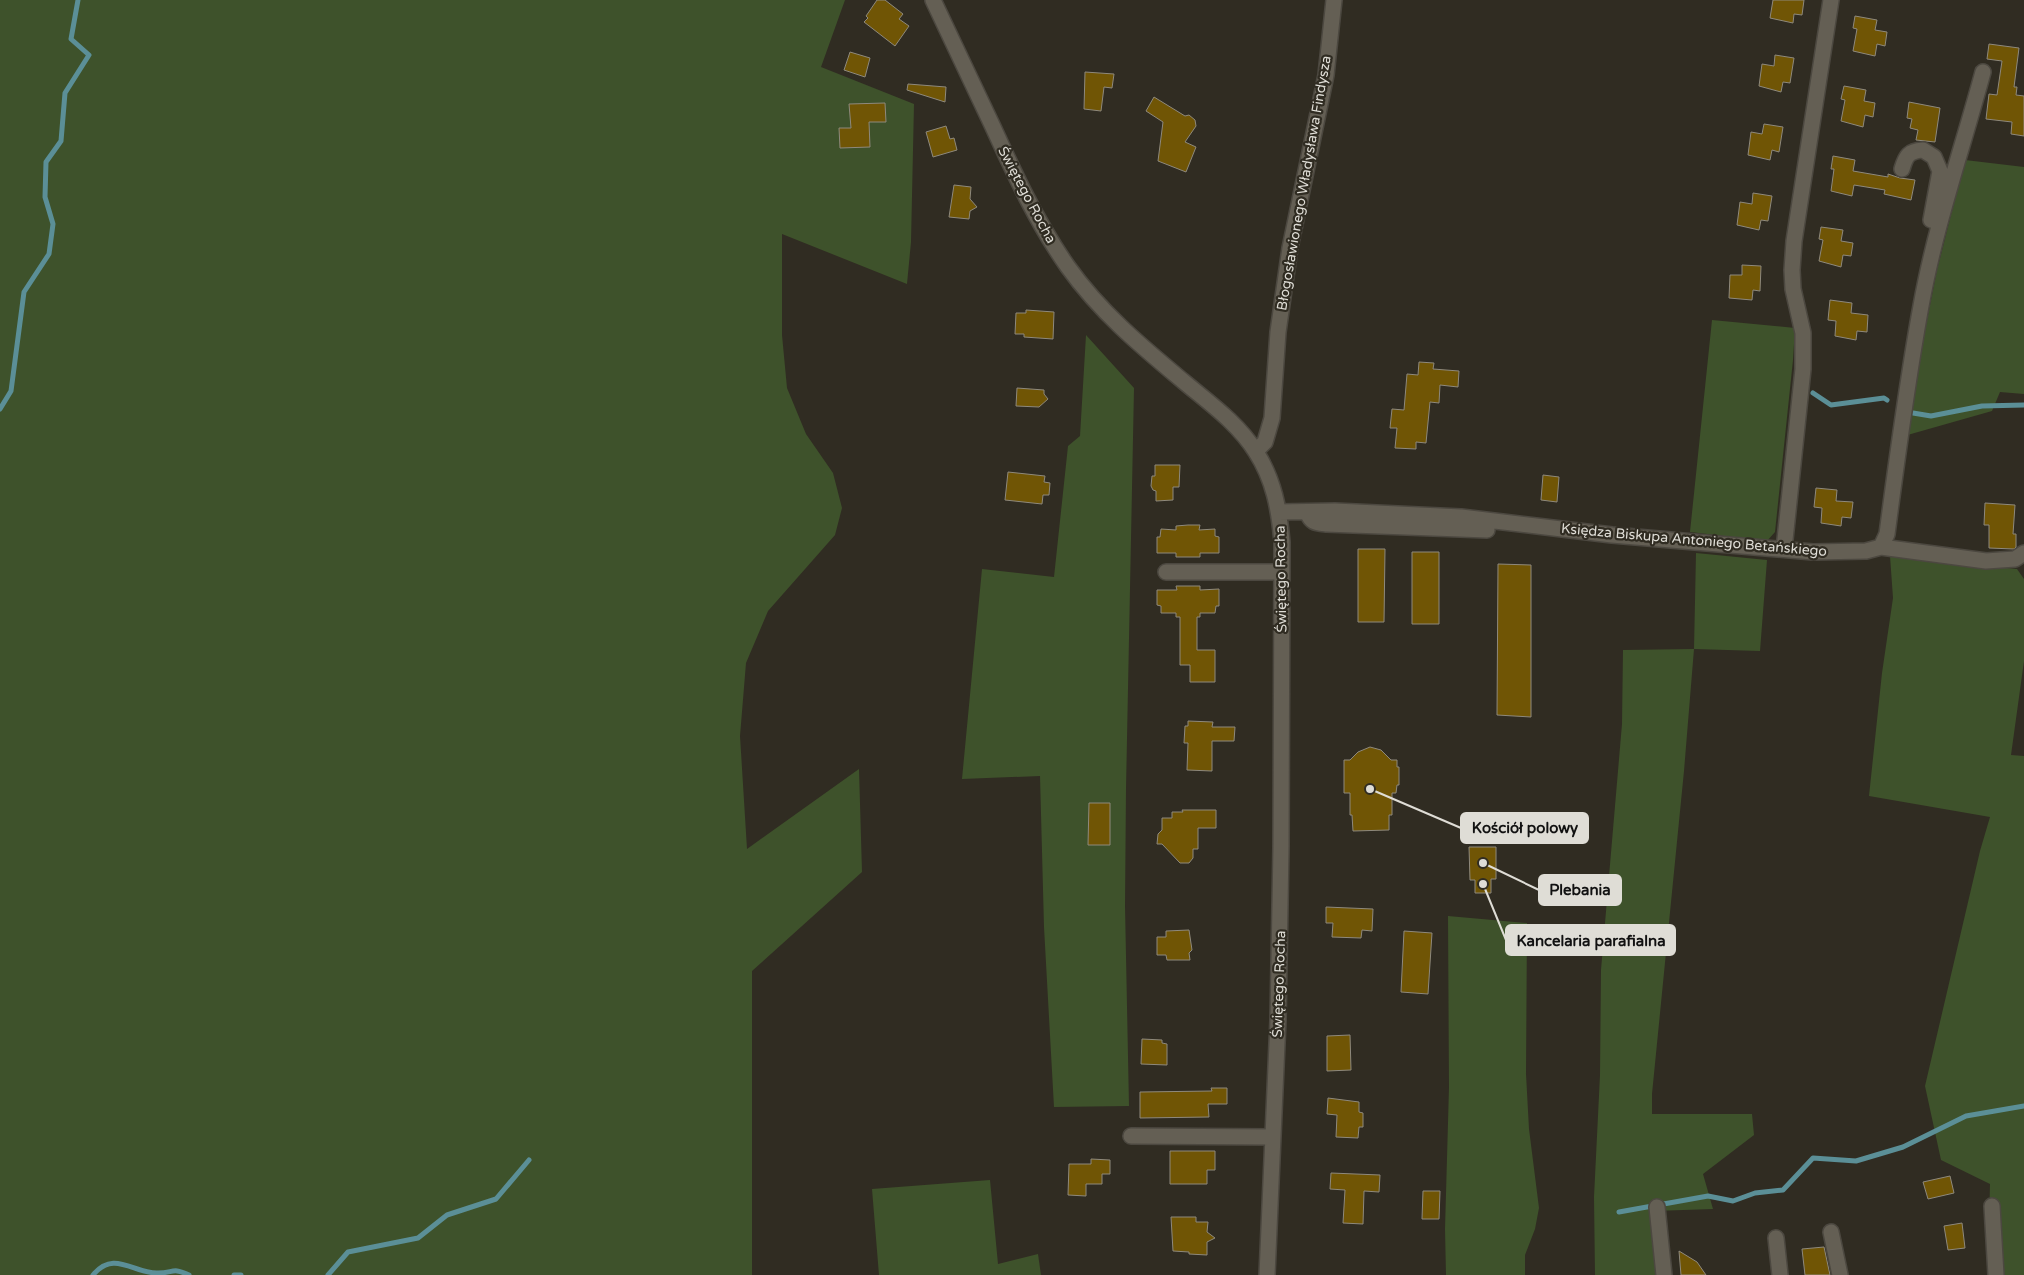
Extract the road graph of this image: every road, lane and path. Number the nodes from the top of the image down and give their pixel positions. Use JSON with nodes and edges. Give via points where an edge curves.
{"nodes":[{"id":1,"x":933,"y":0,"type":"edge"},
{"id":2,"x":1334,"y":0,"type":"edge"},
{"id":3,"x":1831,"y":0,"type":"edge"},
{"id":4,"x":1982,"y":72,"type":"dead end"},
{"id":5,"x":1902,"y":169,"type":"dead end"},
{"id":6,"x":1919,"y":320,"type":"junction"},
{"id":7,"x":1256,"y":451,"type":"junction"},
{"id":8,"x":1280,"y":512,"type":"junction"},
{"id":9,"x":1307,"y":512,"type":"junction"},
{"id":10,"x":1498,"y":532,"type":"dead end"},
{"id":11,"x":1881,"y":547,"type":"junction"},
{"id":12,"x":1784,"y":549,"type":"junction"},
{"id":13,"x":2024,"y":553,"type":"edge"},
{"id":14,"x":1166,"y":572,"type":"dead end"},
{"id":15,"x":1282,"y":572,"type":"junction"},
{"id":16,"x":1131,"y":1136,"type":"dead end"},
{"id":17,"x":1272,"y":1137,"type":"junction"},
{"id":18,"x":1992,"y":1206,"type":"dead end"},
{"id":19,"x":1657,"y":1207,"type":"dead end"},
{"id":20,"x":1831,"y":1232,"type":"dead end"},
{"id":21,"x":1776,"y":1238,"type":"dead end"},
{"id":22,"x":1267,"y":1275,"type":"edge"},
{"id":23,"x":1664,"y":1275,"type":"edge"},
{"id":24,"x":1780,"y":1275,"type":"edge"},
{"id":25,"x":1840,"y":1275,"type":"edge"},
{"id":26,"x":1996,"y":1275,"type":"edge"}],
"edges":[{"from":1,"to":7,"type":"street","name":"Świętego Rocha","via":[[1033,211],[1067,266],[1096,303],[1136,343],[1230,421]]},
{"from":2,"to":7,"type":"street","name":"Błogosławionego Władysława Findysza","via":[[1326,74],[1287,267],[1278,332],[1272,418],[1265,442]]},
{"from":3,"to":12,"type":"street","via":[[1794,241],[1793,289],[1803,333],[1803,369]]},
{"from":4,"to":6,"type":"street"},
{"from":5,"to":6,"type":"street","via":[[1905,156],[1912,150],[1923,150],[1934,157],[1940,171],[1919,270],[1916,298]]},
{"from":6,"to":11,"type":"street","via":[[1887,534]]},
{"from":7,"to":8,"type":"street","name":"Świętego Rocha","via":[[1275,491]]},
{"from":8,"to":9,"type":"street","name":"Księdza Biskupa Antoniego Betańskiego"},
{"from":8,"to":15,"type":"street","name":"Świętego Rocha"},
{"from":9,"to":10,"type":"street","via":[[1314,523]]},
{"from":9,"to":12,"type":"street","name":"Księdza Biskupa Antoniego Betańskiego","via":[[1461,517],[1612,535]]},
{"from":11,"to":12,"type":"street","name":"Księdza Biskupa Antoniego Betańskiego","via":[[1841,552]]},
{"from":11,"to":13,"type":"street","name":"Księdza Biskupa Antoniego Betańskiego","via":[[1986,561],[2015,559]]},
{"from":14,"to":15,"type":"street"},
{"from":15,"to":17,"type":"street","name":"Świętego Rocha","via":[[1280,927]]},
{"from":16,"to":17,"type":"street"},
{"from":17,"to":22,"type":"street","name":"Świętego Rocha"},
{"from":18,"to":26,"type":"street"},
{"from":19,"to":23,"type":"street"},
{"from":20,"to":25,"type":"street"},
{"from":21,"to":24,"type":"street"}]}
